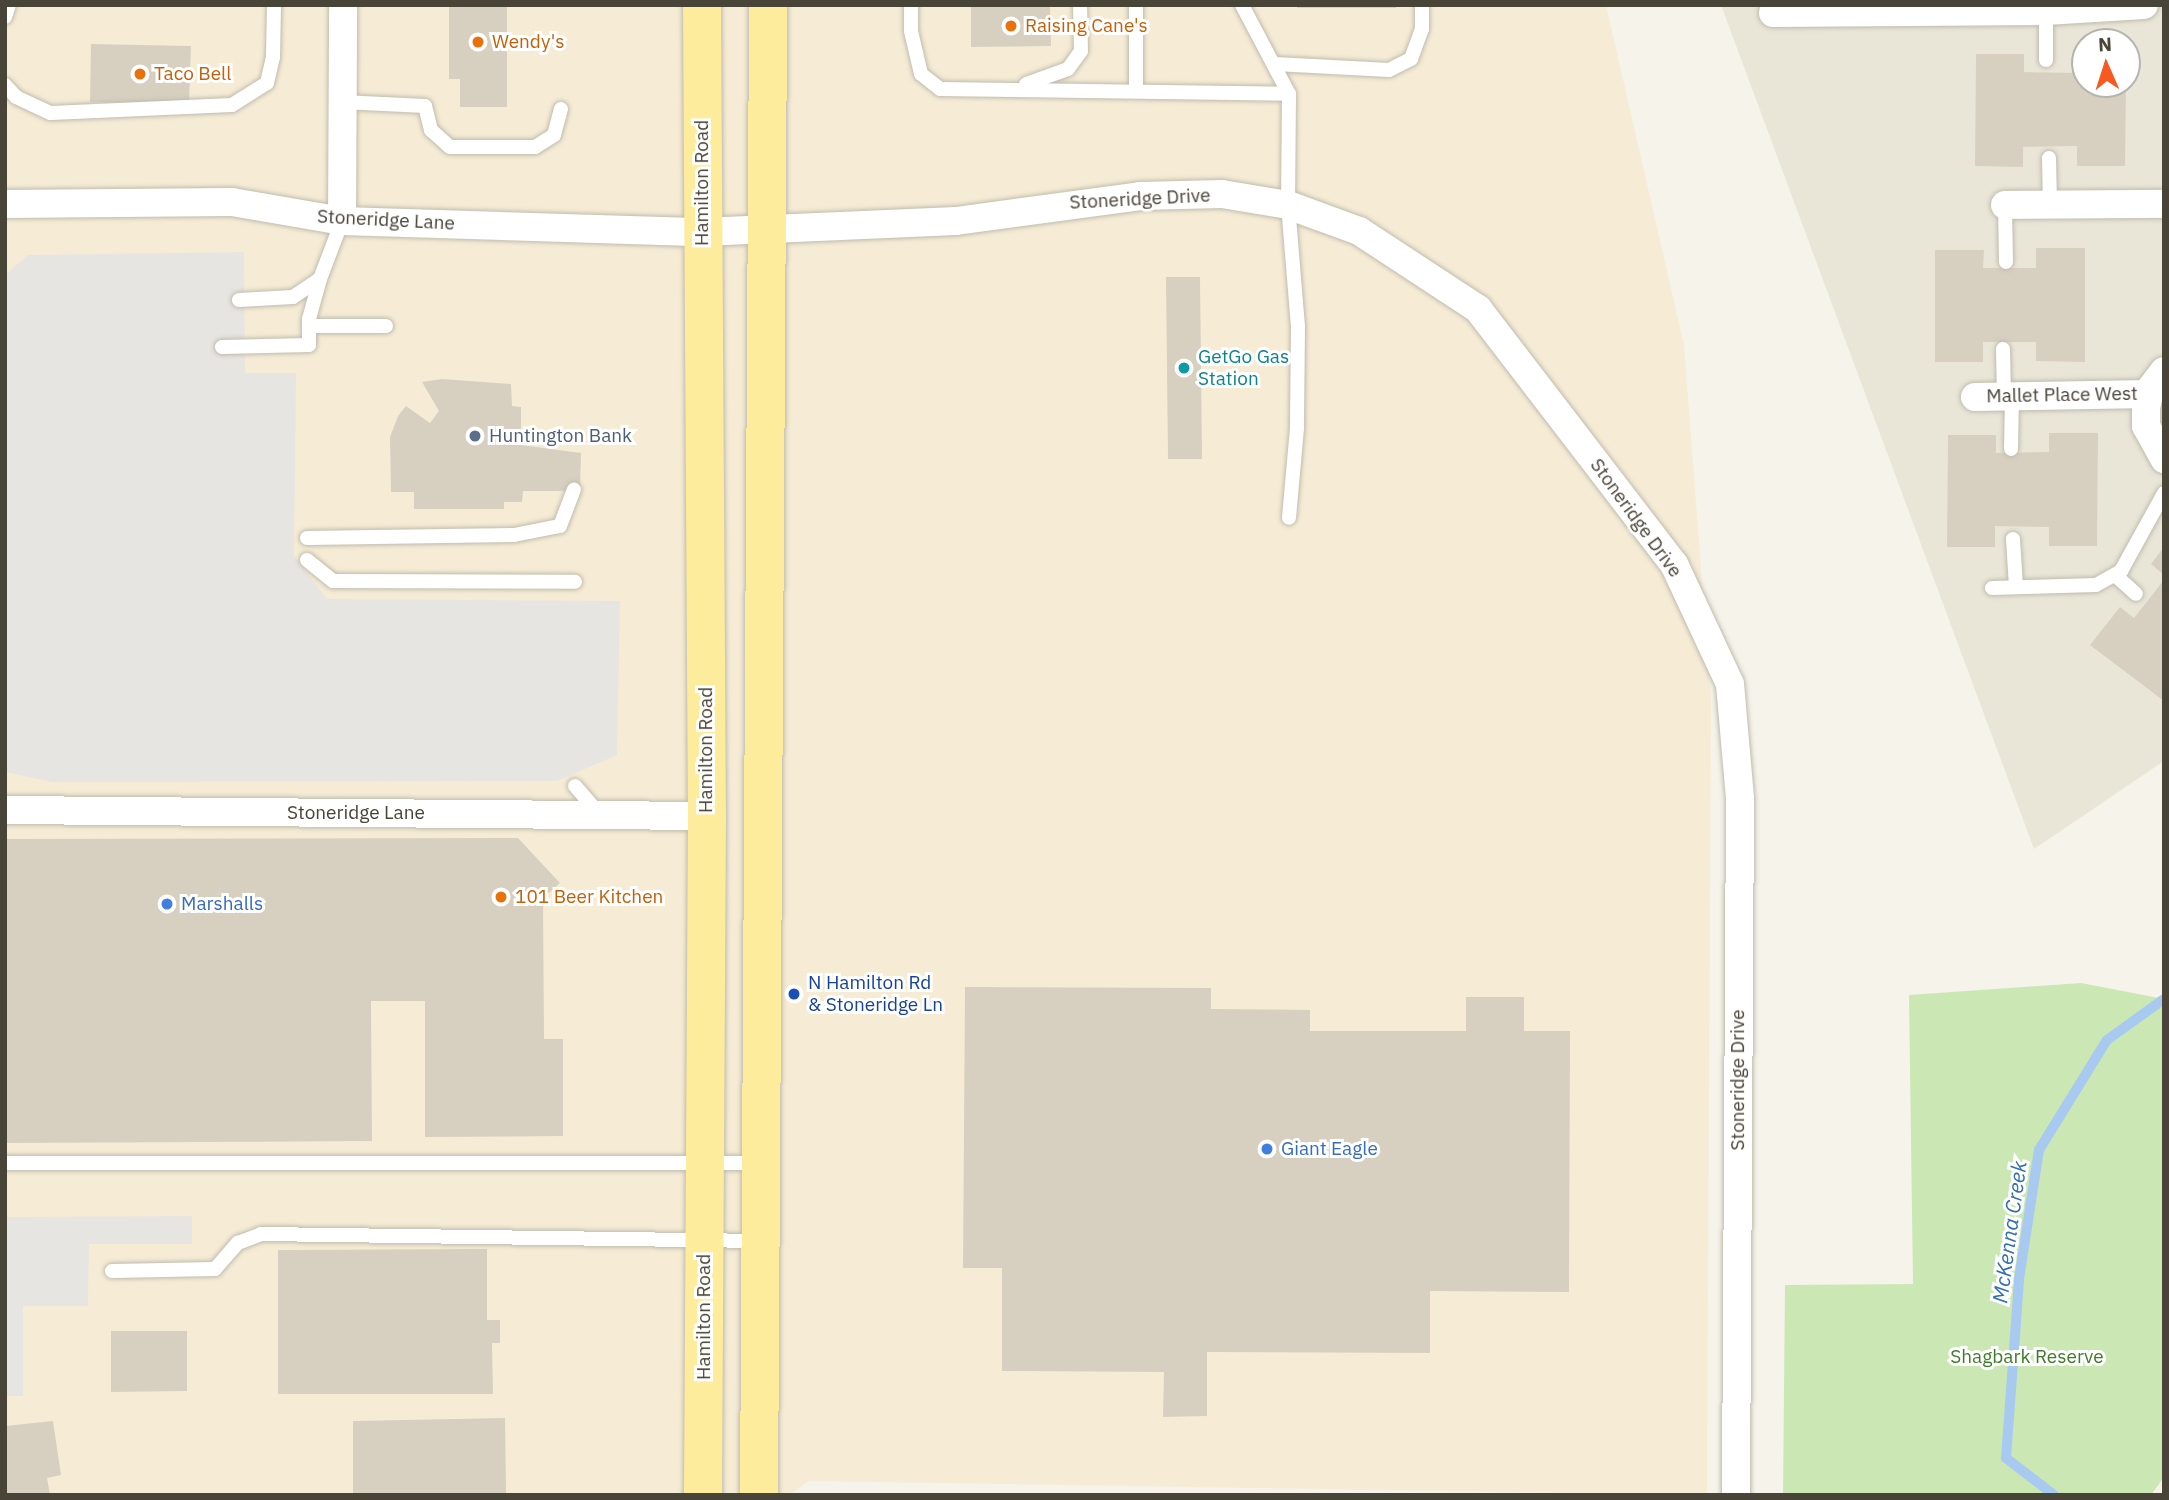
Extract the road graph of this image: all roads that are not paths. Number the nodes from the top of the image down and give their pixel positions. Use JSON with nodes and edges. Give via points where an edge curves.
{"nodes":[{"id":1,"x":9,"y":5,"type":"edge"},
{"id":2,"x":274,"y":5,"type":"edge"},
{"id":3,"x":343,"y":5,"type":"edge"},
{"id":4,"x":702,"y":5,"type":"edge"},
{"id":5,"x":768,"y":5,"type":"edge"},
{"id":6,"x":911,"y":5,"type":"edge"},
{"id":7,"x":1080,"y":5,"type":"edge"},
{"id":8,"x":1136,"y":5,"type":"edge"},
{"id":9,"x":1242,"y":5,"type":"edge"},
{"id":10,"x":1422,"y":5,"type":"edge"},
{"id":11,"x":2144,"y":5,"type":"edge"},
{"id":12,"x":1817,"y":9,"type":"edge"},
{"id":13,"x":2031,"y":9,"type":"edge"},
{"id":14,"x":1773,"y":13,"type":"dead end"},
{"id":15,"x":5,"y":17,"type":"edge"},
{"id":16,"x":2046,"y":60,"type":"dead end"},
{"id":17,"x":1275,"y":64,"type":"junction"},
{"id":18,"x":5,"y":85,"type":"edge"},
{"id":19,"x":1001,"y":90,"type":"junction"},
{"id":20,"x":1136,"y":91,"type":"junction"},
{"id":21,"x":1289,"y":93,"type":"junction"},
{"id":22,"x":342,"y":102,"type":"junction"},
{"id":23,"x":561,"y":109,"type":"dead end"},
{"id":24,"x":2049,"y":158,"type":"dead end"},
{"id":25,"x":5,"y":204,"type":"edge"},
{"id":26,"x":2164,"y":204,"type":"edge"},
{"id":27,"x":1288,"y":205,"type":"junction"},
{"id":28,"x":2005,"y":205,"type":"joint"},
{"id":29,"x":2050,"y":205,"type":"junction"},
{"id":30,"x":342,"y":221,"type":"junction"},
{"id":31,"x":769,"y":231,"type":"junction"},
{"id":32,"x":702,"y":232,"type":"junction"},
{"id":33,"x":2006,"y":262,"type":"dead end"},
{"id":34,"x":320,"y":279,"type":"junction"},
{"id":35,"x":239,"y":300,"type":"dead end"},
{"id":36,"x":309,"y":326,"type":"junction"},
{"id":37,"x":386,"y":326,"type":"dead end"},
{"id":38,"x":222,"y":347,"type":"dead end"},
{"id":39,"x":2003,"y":349,"type":"dead end"},
{"id":40,"x":2157,"y":382,"type":"edge"},
{"id":41,"x":1975,"y":397,"type":"dead end"},
{"id":42,"x":2008,"y":397,"type":"junction"},
{"id":43,"x":2011,"y":449,"type":"dead end"},
{"id":44,"x":2164,"y":458,"type":"edge"},
{"id":45,"x":574,"y":491,"type":"dead end"},
{"id":46,"x":2164,"y":493,"type":"edge"},
{"id":47,"x":1289,"y":518,"type":"dead end"},
{"id":48,"x":307,"y":538,"type":"dead end"},
{"id":49,"x":2013,"y":539,"type":"dead end"},
{"id":50,"x":307,"y":560,"type":"dead end"},
{"id":51,"x":2115,"y":575,"type":"junction"},
{"id":52,"x":575,"y":583,"type":"dead end"},
{"id":53,"x":2016,"y":587,"type":"junction"},
{"id":54,"x":1992,"y":588,"type":"dead end"},
{"id":55,"x":2136,"y":594,"type":"dead end"},
{"id":56,"x":575,"y":786,"type":"dead end"},
{"id":57,"x":5,"y":810,"type":"edge"},
{"id":58,"x":600,"y":815,"type":"junction"},
{"id":59,"x":707,"y":816,"type":"junction"},
{"id":60,"x":5,"y":1163,"type":"edge"},
{"id":61,"x":703,"y":1163,"type":"junction"},
{"id":62,"x":762,"y":1163,"type":"junction"},
{"id":63,"x":705,"y":1238,"type":"junction"},
{"id":64,"x":761,"y":1241,"type":"junction"},
{"id":65,"x":112,"y":1271,"type":"dead end"},
{"id":66,"x":704,"y":1495,"type":"edge"},
{"id":67,"x":759,"y":1495,"type":"edge"},
{"id":68,"x":1736,"y":1495,"type":"edge"}],
"edges":[{"from":1,"to":15,"type":"lane"},
{"from":2,"to":18,"type":"lane","via":[[273,57],[267,83],[232,105],[51,113],[16,97]]},
{"from":3,"to":22,"type":"street"},
{"from":4,"to":32,"type":"main road","name":"Hamilton Road"},
{"from":5,"to":31,"type":"main road"},
{"from":6,"to":19,"type":"lane","via":[[911,31],[921,74],[940,89]]},
{"from":7,"to":19,"type":"lane","via":[[1081,51],[1068,69],[1045,80]]},
{"from":8,"to":20,"type":"lane"},
{"from":9,"to":17,"type":"lane"},
{"from":10,"to":17,"type":"lane","via":[[1422,29],[1411,59],[1389,70]]},
{"from":11,"to":13,"type":"street"},
{"from":12,"to":13,"type":"street"},
{"from":12,"to":14,"type":"street"},
{"from":13,"to":16,"type":"lane"},
{"from":17,"to":21,"type":"lane"},
{"from":19,"to":20,"type":"lane"},
{"from":20,"to":21,"type":"lane"},
{"from":21,"to":27,"type":"lane"},
{"from":22,"to":23,"type":"lane","via":[[425,106],[431,130],[450,147],[535,147],[554,135]]},
{"from":22,"to":30,"type":"street"},
{"from":24,"to":29,"type":"lane"},
{"from":25,"to":30,"type":"street","name":"Stoneridge Lane","via":[[232,202]]},
{"from":26,"to":29,"type":"street"},
{"from":27,"to":31,"type":"street","name":"Stoneridge Drive","via":[[1222,194],[1140,195],[956,221]]},
{"from":27,"to":47,"type":"lane","via":[[1298,326]]},
{"from":27,"to":68,"type":"street","name":"Stoneridge Drive","via":[[1359,231],[1478,309],[1674,564],[1730,684],[1740,799]]},
{"from":28,"to":29,"type":"street"},
{"from":28,"to":33,"type":"lane"},
{"from":30,"to":32,"type":"street","name":"Stoneridge Lane"},
{"from":30,"to":34,"type":"lane"},
{"from":31,"to":32,"type":"street","name":"Stoneridge Lane"},
{"from":31,"to":62,"type":"main road"},
{"from":32,"to":59,"type":"main road","name":"Hamilton Road"},
{"from":34,"to":35,"type":"lane","via":[[293,297]]},
{"from":34,"to":36,"type":"lane"},
{"from":36,"to":37,"type":"lane"},
{"from":36,"to":38,"type":"lane","via":[[309,345]]},
{"from":39,"to":42,"type":"lane"},
{"from":40,"to":42,"type":"street","name":"Mallet Place West"},
{"from":40,"to":44,"type":"street","name":"Mallet Place West","via":[[2146,426]]},
{"from":41,"to":42,"type":"street","name":"Mallet Place West"},
{"from":42,"to":43,"type":"lane"},
{"from":45,"to":48,"type":"lane","via":[[560,526],[514,536]]},
{"from":46,"to":51,"type":"lane"},
{"from":49,"to":53,"type":"lane"},
{"from":50,"to":52,"type":"lane","via":[[333,581]]},
{"from":51,"to":53,"type":"lane","via":[[2096,586]]},
{"from":51,"to":55,"type":"lane"},
{"from":53,"to":54,"type":"lane"},
{"from":56,"to":58,"type":"lane"},
{"from":57,"to":58,"type":"street","name":"Stoneridge Lane"},
{"from":58,"to":59,"type":"street","name":"Stoneridge Lane"},
{"from":59,"to":61,"type":"main road","name":"Hamilton Road"},
{"from":60,"to":61,"type":"lane"},
{"from":61,"to":62,"type":"lane"},
{"from":61,"to":63,"type":"main road","name":"Hamilton Road"},
{"from":62,"to":64,"type":"main road"},
{"from":63,"to":64,"type":"lane"},
{"from":63,"to":65,"type":"lane","via":[[261,1234],[238,1243],[215,1269]]},
{"from":63,"to":66,"type":"main road","name":"Hamilton Road"},
{"from":64,"to":67,"type":"main road"}]}
